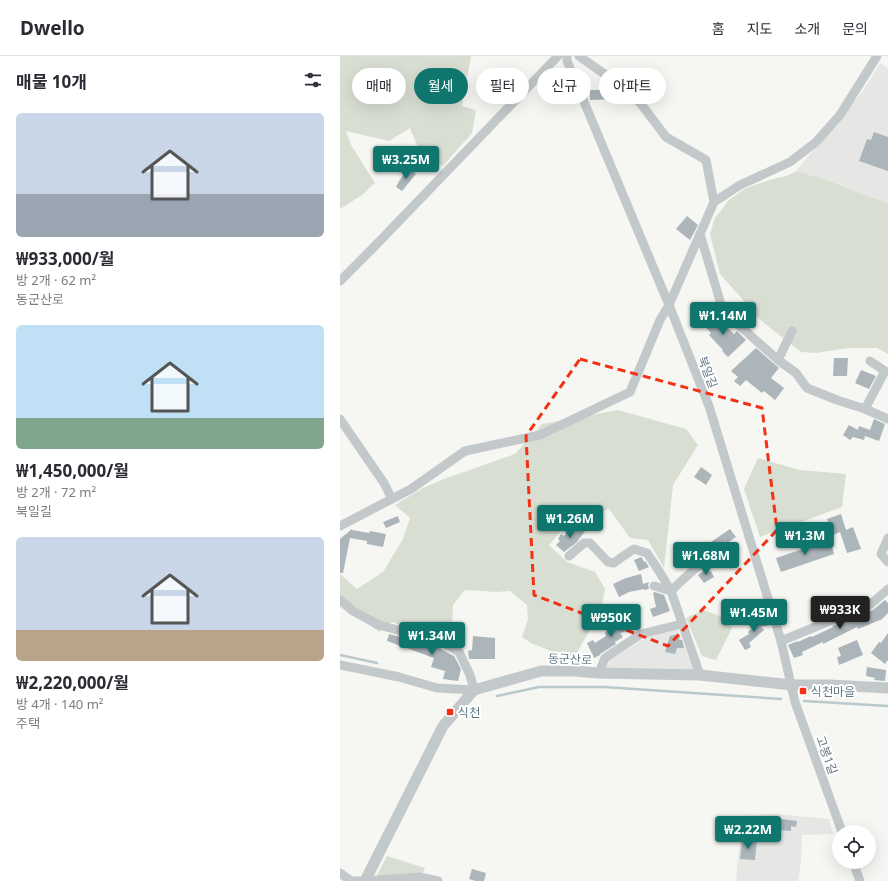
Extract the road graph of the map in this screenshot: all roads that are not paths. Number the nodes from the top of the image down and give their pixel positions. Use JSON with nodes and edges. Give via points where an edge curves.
{"nodes":[{"id":1,"x":558,"y":56,"type":"edge"},
{"id":2,"x":567,"y":56,"type":"edge"},
{"id":3,"x":579,"y":56,"type":"edge"},
{"id":4,"x":877,"y":56,"type":"edge"},
{"id":5,"x":714,"y":202,"type":"junction"},
{"id":6,"x":700,"y":234,"type":"junction"},
{"id":7,"x":340,"y":280,"type":"edge"},
{"id":8,"x":669,"y":305,"type":"junction"},
{"id":9,"x":792,"y":331,"type":"dead end"},
{"id":10,"x":778,"y":360,"type":"junction"},
{"id":11,"x":870,"y":361,"type":"dead end"},
{"id":12,"x":865,"y":409,"type":"junction"},
{"id":13,"x":340,"y":419,"type":"edge"},
{"id":14,"x":888,"y":419,"type":"edge"},
{"id":15,"x":392,"y":499,"type":"junction"},
{"id":16,"x":340,"y":526,"type":"edge"},
{"id":17,"x":888,"y":538,"type":"edge"},
{"id":18,"x":722,"y":553,"type":"dead end"},
{"id":19,"x":569,"y":556,"type":"dead end"},
{"id":20,"x":888,"y":562,"type":"edge"},
{"id":21,"x":654,"y":586,"type":"dead end"},
{"id":22,"x":888,"y":589,"type":"edge"},
{"id":23,"x":671,"y":591,"type":"junction"},
{"id":24,"x":340,"y":600,"type":"edge"},
{"id":25,"x":682,"y":624,"type":"junction"},
{"id":26,"x":781,"y":641,"type":"junction"},
{"id":27,"x":340,"y":665,"type":"edge"},
{"id":28,"x":599,"y":673,"type":"junction"},
{"id":29,"x":700,"y":675,"type":"junction"},
{"id":30,"x":792,"y":685,"type":"junction"},
{"id":31,"x":888,"y":688,"type":"edge"},
{"id":32,"x":474,"y":690,"type":"junction"},
{"id":33,"x":839,"y":825,"type":"edge"},
{"id":34,"x":856,"y":869,"type":"edge"},
{"id":35,"x":340,"y":873,"type":"edge"},
{"id":36,"x":351,"y":881,"type":"edge"},
{"id":37,"x":365,"y":881,"type":"edge"},
{"id":38,"x":438,"y":881,"type":"edge"},
{"id":39,"x":860,"y":881,"type":"edge"}],
"edges":[{"from":1,"to":7,"type":"street"},
{"from":2,"to":8,"type":"street","name":"북일길"},
{"from":3,"to":5,"type":"street","via":[[641,104],[666,137],[706,160]]},
{"from":4,"to":5,"type":"street","via":[[840,115],[816,142],[790,162],[740,185]]},
{"from":5,"to":6,"type":"street"},
{"from":6,"to":8,"type":"street"},
{"from":6,"to":10,"type":"street","via":[[723,311]]},
{"from":8,"to":15,"type":"street","via":[[660,320],[630,392],[540,435],[465,451],[411,489]]},
{"from":8,"to":26,"type":"street","name":"북일길","via":[[709,406]]},
{"from":9,"to":10,"type":"street"},
{"from":10,"to":12,"type":"street","via":[[796,373],[807,388]]},
{"from":11,"to":12,"type":"street","via":[[885,371]]},
{"from":12,"to":14,"type":"street"},
{"from":13,"to":15,"type":"street","via":[[384,483]]},
{"from":15,"to":16,"type":"street"},
{"from":17,"to":20,"type":"street","via":[[881,554]]},
{"from":18,"to":23,"type":"street","via":[[698,566]]},
{"from":19,"to":23,"type":"street","via":[[584,543],[590,543],[608,562],[614,563],[634,549],[647,553]]},
{"from":21,"to":23,"type":"street"},
{"from":22,"to":26,"type":"street","via":[[871,604]]},
{"from":23,"to":25,"type":"street"},
{"from":24,"to":32,"type":"street","via":[[353,611],[379,625],[442,642],[459,652]]},
{"from":25,"to":28,"type":"street","via":[[641,634],[605,658]]},
{"from":25,"to":29,"type":"street"},
{"from":26,"to":30,"type":"street","name":"북일길"},
{"from":27,"to":32,"type":"street","via":[[437,688]]},
{"from":28,"to":29,"type":"street","name":"동군산로"},
{"from":28,"to":32,"type":"street","name":"동군산로","via":[[541,671]]},
{"from":29,"to":30,"type":"street","name":"동군산로"},
{"from":30,"to":31,"type":"street","name":"동군산로"},
{"from":30,"to":33,"type":"street","name":"고봉1길","via":[[795,702]]},
{"from":32,"to":37,"type":"street","via":[[443,726]]},
{"from":34,"to":39,"type":"street"},
{"from":35,"to":36,"type":"street"},
{"from":36,"to":37,"type":"street"},
{"from":37,"to":38,"type":"street","via":[[420,877]]}]}
